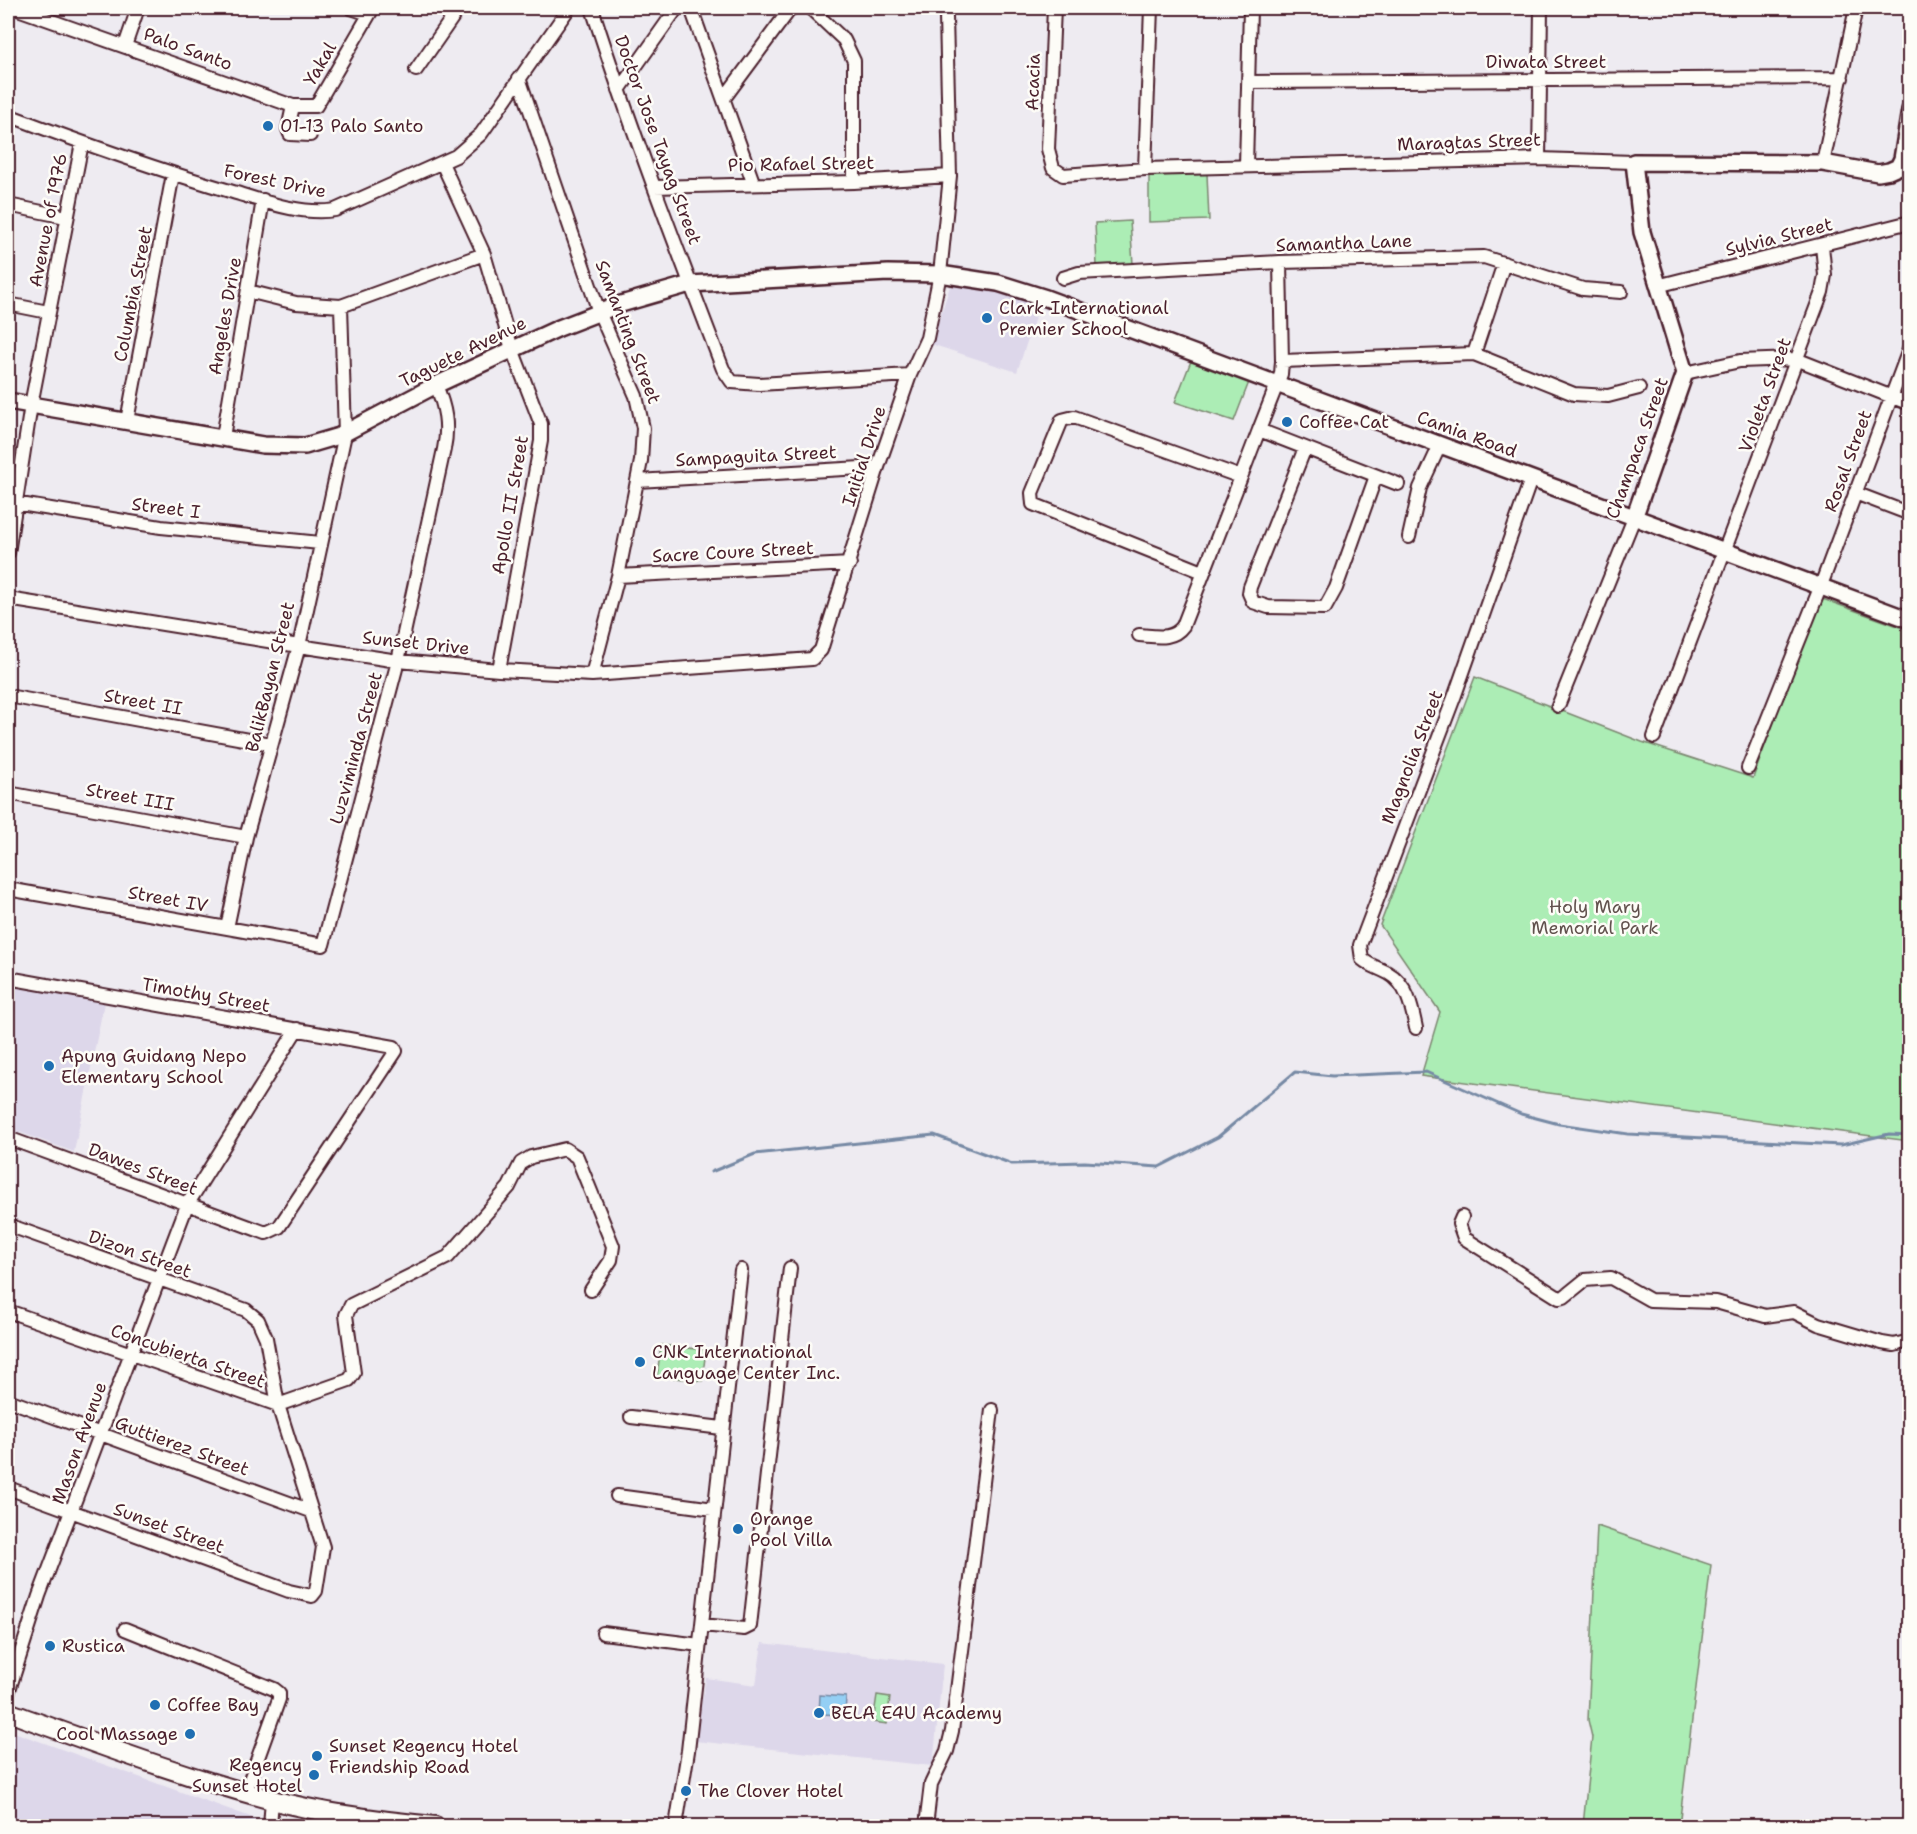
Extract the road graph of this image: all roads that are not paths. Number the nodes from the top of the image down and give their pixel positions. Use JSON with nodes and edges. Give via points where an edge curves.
{"nodes":[{"id":1,"x":15,"y":8,"type":"edge"},
{"id":2,"x":138,"y":8,"type":"edge"},
{"id":3,"x":351,"y":8,"type":"edge"},
{"id":4,"x":459,"y":8,"type":"edge"},
{"id":5,"x":569,"y":8,"type":"edge"},
{"id":6,"x":592,"y":8,"type":"edge"},
{"id":7,"x":677,"y":8,"type":"edge"},
{"id":8,"x":691,"y":8,"type":"edge"},
{"id":9,"x":791,"y":8,"type":"edge"},
{"id":10,"x":810,"y":8,"type":"edge"},
{"id":11,"x":943,"y":8,"type":"edge"},
{"id":12,"x":1054,"y":8,"type":"edge"},
{"id":13,"x":1151,"y":8,"type":"edge"},
{"id":14,"x":1250,"y":8,"type":"edge"},
{"id":15,"x":1541,"y":8,"type":"edge"},
{"id":16,"x":1856,"y":8,"type":"edge"},
{"id":17,"x":371,"y":11,"type":"edge"},
{"id":18,"x":125,"y":46,"type":"junction"},
{"id":19,"x":416,"y":70,"type":"dead end"},
{"id":20,"x":519,"y":78,"type":"junction"},
{"id":21,"x":1842,"y":78,"type":"junction"},
{"id":22,"x":1539,"y":80,"type":"junction"},
{"id":23,"x":1250,"y":82,"type":"junction"},
{"id":24,"x":619,"y":90,"type":"junction"},
{"id":25,"x":725,"y":97,"type":"junction"},
{"id":26,"x":293,"y":106,"type":"junction"},
{"id":27,"x":316,"y":106,"type":"joint"},
{"id":28,"x":1909,"y":114,"type":"edge"},
{"id":29,"x":8,"y":115,"type":"edge"},
{"id":30,"x":310,"y":135,"type":"dead end"},
{"id":31,"x":82,"y":143,"type":"junction"},
{"id":32,"x":1049,"y":157,"type":"joint"},
{"id":33,"x":1539,"y":159,"type":"junction"},
{"id":34,"x":1634,"y":162,"type":"junction"},
{"id":35,"x":442,"y":163,"type":"junction"},
{"id":36,"x":1823,"y":163,"type":"junction"},
{"id":37,"x":1246,"y":166,"type":"junction"},
{"id":38,"x":1145,"y":169,"type":"junction"},
{"id":39,"x":173,"y":174,"type":"junction"},
{"id":40,"x":950,"y":176,"type":"junction"},
{"id":41,"x":753,"y":182,"type":"junction"},
{"id":42,"x":854,"y":182,"type":"junction"},
{"id":43,"x":654,"y":187,"type":"junction"},
{"id":44,"x":263,"y":200,"type":"junction"},
{"id":45,"x":8,"y":205,"type":"edge"},
{"id":46,"x":66,"y":217,"type":"junction"},
{"id":47,"x":1910,"y":222,"type":"edge"},
{"id":48,"x":1822,"y":246,"type":"junction"},
{"id":49,"x":484,"y":254,"type":"junction"},
{"id":50,"x":1280,"y":262,"type":"junction"},
{"id":51,"x":1504,"y":263,"type":"junction"},
{"id":52,"x":940,"y":274,"type":"junction"},
{"id":53,"x":1063,"y":278,"type":"dead end"},
{"id":54,"x":690,"y":284,"type":"junction"},
{"id":55,"x":1657,"y":286,"type":"junction"},
{"id":56,"x":248,"y":291,"type":"junction"},
{"id":57,"x":1621,"y":292,"type":"dead end"},
{"id":58,"x":8,"y":304,"type":"edge"},
{"id":59,"x":341,"y":306,"type":"junction"},
{"id":60,"x":48,"y":312,"type":"junction"},
{"id":61,"x":599,"y":312,"type":"junction"},
{"id":62,"x":1910,"y":347,"type":"edge"},
{"id":63,"x":512,"y":349,"type":"junction"},
{"id":64,"x":1474,"y":354,"type":"junction"},
{"id":65,"x":1796,"y":359,"type":"junction"},
{"id":66,"x":1282,"y":361,"type":"junction"},
{"id":67,"x":1685,"y":373,"type":"junction"},
{"id":68,"x":910,"y":375,"type":"junction"},
{"id":69,"x":1277,"y":384,"type":"junction"},
{"id":70,"x":436,"y":385,"type":"junction"},
{"id":71,"x":1639,"y":388,"type":"dead end"},
{"id":72,"x":1891,"y":397,"type":"junction"},
{"id":73,"x":8,"y":401,"type":"edge"},
{"id":74,"x":1910,"y":404,"type":"edge"},
{"id":75,"x":31,"y":405,"type":"junction"},
{"id":76,"x":127,"y":421,"type":"junction"},
{"id":77,"x":1259,"y":429,"type":"junction"},
{"id":78,"x":345,"y":434,"type":"junction"},
{"id":79,"x":223,"y":437,"type":"junction"},
{"id":80,"x":1440,"y":445,"type":"junction"},
{"id":81,"x":1305,"y":448,"type":"junction"},
{"id":82,"x":878,"y":467,"type":"junction"},
{"id":83,"x":1376,"y":476,"type":"junction"},
{"id":84,"x":1240,"y":477,"type":"junction"},
{"id":85,"x":1531,"y":479,"type":"junction"},
{"id":86,"x":637,"y":481,"type":"junction"},
{"id":87,"x":1398,"y":484,"type":"dead end"},
{"id":88,"x":1855,"y":494,"type":"junction"},
{"id":89,"x":12,"y":502,"type":"edge"},
{"id":90,"x":1910,"y":514,"type":"edge"},
{"id":91,"x":1634,"y":518,"type":"junction"},
{"id":92,"x":1409,"y":537,"type":"dead end"},
{"id":93,"x":320,"y":543,"type":"junction"},
{"id":94,"x":8,"y":553,"type":"edge"},
{"id":95,"x":1724,"y":553,"type":"junction"},
{"id":96,"x":850,"y":564,"type":"junction"},
{"id":97,"x":1203,"y":572,"type":"junction"},
{"id":98,"x":618,"y":576,"type":"junction"},
{"id":99,"x":1820,"y":588,"type":"junction"},
{"id":100,"x":8,"y":599,"type":"edge"},
{"id":101,"x":1910,"y":620,"type":"edge"},
{"id":102,"x":1139,"y":634,"type":"dead end"},
{"id":103,"x":299,"y":646,"type":"junction"},
{"id":104,"x":821,"y":650,"type":"joint"},
{"id":105,"x":398,"y":661,"type":"junction"},
{"id":106,"x":499,"y":670,"type":"junction"},
{"id":107,"x":592,"y":675,"type":"junction"},
{"id":108,"x":8,"y":696,"type":"edge"},
{"id":109,"x":1558,"y":706,"type":"dead end"},
{"id":110,"x":1654,"y":737,"type":"dead end"},
{"id":111,"x":271,"y":744,"type":"junction"},
{"id":112,"x":1748,"y":768,"type":"dead end"},
{"id":113,"x":8,"y":794,"type":"edge"},
{"id":114,"x":246,"y":837,"type":"junction"},
{"id":115,"x":8,"y":889,"type":"edge"},
{"id":116,"x":227,"y":928,"type":"junction"},
{"id":117,"x":323,"y":945,"type":"joint"},
{"id":118,"x":8,"y":978,"type":"edge"},
{"id":119,"x":1416,"y":1028,"type":"dead end"},
{"id":120,"x":297,"y":1029,"type":"junction"},
{"id":121,"x":8,"y":1138,"type":"edge"},
{"id":122,"x":187,"y":1205,"type":"junction"},
{"id":123,"x":1462,"y":1217,"type":"dead end"},
{"id":124,"x":8,"y":1225,"type":"edge"},
{"id":125,"x":266,"y":1233,"type":"joint"},
{"id":126,"x":790,"y":1268,"type":"dead end"},
{"id":127,"x":741,"y":1270,"type":"dead end"},
{"id":128,"x":159,"y":1280,"type":"junction"},
{"id":129,"x":591,"y":1290,"type":"dead end"},
{"id":130,"x":8,"y":1311,"type":"edge"},
{"id":131,"x":1910,"y":1341,"type":"edge"},
{"id":132,"x":130,"y":1356,"type":"junction"},
{"id":133,"x":8,"y":1401,"type":"edge"},
{"id":134,"x":278,"y":1405,"type":"junction"},
{"id":135,"x":992,"y":1410,"type":"dead end"},
{"id":136,"x":631,"y":1417,"type":"dead end"},
{"id":137,"x":722,"y":1428,"type":"junction"},
{"id":138,"x":101,"y":1436,"type":"junction"},
{"id":139,"x":8,"y":1488,"type":"edge"},
{"id":140,"x":617,"y":1496,"type":"dead end"},
{"id":141,"x":714,"y":1509,"type":"junction"},
{"id":142,"x":311,"y":1511,"type":"junction"},
{"id":143,"x":73,"y":1512,"type":"junction"},
{"id":144,"x":702,"y":1625,"type":"junction"},
{"id":145,"x":125,"y":1629,"type":"dead end"},
{"id":146,"x":603,"y":1633,"type":"dead end"},
{"id":147,"x":700,"y":1644,"type":"junction"},
{"id":148,"x":8,"y":1694,"type":"edge"},
{"id":149,"x":8,"y":1712,"type":"edge"},
{"id":150,"x":246,"y":1791,"type":"junction"},
{"id":151,"x":272,"y":1800,"type":"junction"},
{"id":152,"x":270,"y":1827,"type":"edge"},
{"id":153,"x":435,"y":1827,"type":"edge"},
{"id":154,"x":676,"y":1827,"type":"edge"},
{"id":155,"x":927,"y":1827,"type":"edge"}],
"edges":[{"from":1,"to":18,"type":"street","name":"Palo Santo"},
{"from":2,"to":18,"type":"street"},
{"from":3,"to":17,"type":"street"},
{"from":4,"to":19,"type":"street"},
{"from":5,"to":20,"type":"street","name":"Forest Drive"},
{"from":6,"to":24,"type":"street","name":"Doctor Jose Tayag Street"},
{"from":7,"to":24,"type":"street"},
{"from":8,"to":25,"type":"street"},
{"from":9,"to":25,"type":"street"},
{"from":10,"to":42,"type":"street","via":[[844,40],[854,61]]},
{"from":11,"to":40,"type":"street","name":"Initial Drive"},
{"from":12,"to":32,"type":"street","name":"Acacia"},
{"from":13,"to":38,"type":"street"},
{"from":14,"to":23,"type":"street"},
{"from":15,"to":22,"type":"street"},
{"from":16,"to":21,"type":"street"},
{"from":17,"to":27,"type":"street","name":"Yakal"},
{"from":18,"to":26,"type":"street","name":"Palo Santo"},
{"from":20,"to":35,"type":"street","name":"Forest Drive","via":[[482,134]]},
{"from":20,"to":61,"type":"street","name":"Samanting Street"},
{"from":21,"to":22,"type":"street","name":"Diwata Street"},
{"from":21,"to":36,"type":"street"},
{"from":22,"to":23,"type":"street","name":"Diwata Street"},
{"from":22,"to":33,"type":"street"},
{"from":23,"to":37,"type":"street"},
{"from":24,"to":43,"type":"street","name":"Doctor Jose Tayag Street"},
{"from":25,"to":41,"type":"street"},
{"from":26,"to":27,"type":"street","name":"Palo Santo"},
{"from":26,"to":30,"type":"street","via":[[288,129],[291,134]]},
{"from":28,"to":36,"type":"street","name":"Maragtas Street","via":[[1898,167],[1878,173]]},
{"from":29,"to":31,"type":"street","name":"Forest Drive"},
{"from":31,"to":39,"type":"street","name":"Forest Drive"},
{"from":31,"to":46,"type":"street","name":"Avenue of 1976"},
{"from":32,"to":38,"type":"street","name":"Maragtas Street","via":[[1053,168],[1063,175]]},
{"from":33,"to":34,"type":"street","name":"Maragtas Street"},
{"from":33,"to":37,"type":"street","name":"Maragtas Street"},
{"from":34,"to":36,"type":"street","name":"Maragtas Street"},
{"from":34,"to":55,"type":"street","name":"Champaca Street","via":[[1642,232]]},
{"from":35,"to":44,"type":"street","name":"Forest Drive","via":[[323,213]]},
{"from":35,"to":49,"type":"street","name":"Apollo II Street"},
{"from":37,"to":38,"type":"street","name":"Maragtas Street"},
{"from":39,"to":44,"type":"street","name":"Forest Drive"},
{"from":39,"to":76,"type":"street","name":"Columbia Street"},
{"from":40,"to":42,"type":"street","name":"Pio Rafael Street"},
{"from":40,"to":52,"type":"street","name":"Initial Drive"},
{"from":41,"to":42,"type":"street","name":"Pio Rafael Street"},
{"from":41,"to":43,"type":"street","name":"Pio Rafael Street"},
{"from":43,"to":54,"type":"street","name":"Doctor Jose Tayag Street"},
{"from":44,"to":56,"type":"street","name":"Angeles Drive"},
{"from":45,"to":46,"type":"street"},
{"from":46,"to":60,"type":"street","name":"Avenue of 1976"},
{"from":47,"to":48,"type":"street","name":"Sylvia Street"},
{"from":48,"to":55,"type":"street","name":"Sylvia Street"},
{"from":48,"to":65,"type":"street","name":"Violeta Street","via":[[1822,292]]},
{"from":49,"to":59,"type":"street"},
{"from":49,"to":63,"type":"street","name":"Apollo II Street"},
{"from":50,"to":51,"type":"street","name":"Samantha Lane","via":[[1484,257]]},
{"from":50,"to":53,"type":"street","name":"Samantha Lane","via":[[1078,273]]},
{"from":50,"to":66,"type":"street"},
{"from":51,"to":57,"type":"street","name":"Samantha Lane","via":[[1583,289]]},
{"from":51,"to":64,"type":"street"},
{"from":52,"to":54,"type":"street","name":"Taguete Avenue","via":[[888,273]]},
{"from":52,"to":68,"type":"street","name":"Initial Drive","via":[[927,338]]},
{"from":52,"to":69,"type":"street","name":"Camia Road","via":[[1017,289]]},
{"from":54,"to":61,"type":"street","name":"Taguete Avenue"},
{"from":54,"to":68,"type":"street","name":"Doctor Jose Tayag Street","via":[[723,369],[732,382],[759,384]]},
{"from":55,"to":67,"type":"street","name":"Champaca Street"},
{"from":56,"to":59,"type":"street","via":[[296,303]]},
{"from":56,"to":79,"type":"street","name":"Angeles Drive"},
{"from":58,"to":60,"type":"street"},
{"from":59,"to":78,"type":"street","name":"BalikBayan Street"},
{"from":60,"to":75,"type":"street","name":"Avenue of 1976"},
{"from":61,"to":63,"type":"street","name":"Taguete Avenue"},
{"from":61,"to":86,"type":"street","name":"Samanting Street","via":[[636,396],[643,428]]},
{"from":62,"to":72,"type":"street","name":"Rosal Street"},
{"from":63,"to":70,"type":"street","name":"Taguete Avenue"},
{"from":63,"to":106,"type":"street","name":"Apollo II Street","via":[[541,424],[542,441]]},
{"from":64,"to":66,"type":"street"},
{"from":64,"to":71,"type":"street","via":[[1574,394],[1608,396]]},
{"from":65,"to":67,"type":"street","via":[[1740,361]]},
{"from":65,"to":72,"type":"street"},
{"from":65,"to":95,"type":"street","name":"Violeta Street"},
{"from":66,"to":69,"type":"street"},
{"from":67,"to":91,"type":"street","name":"Champaca Street"},
{"from":68,"to":82,"type":"street","name":"Initial Drive"},
{"from":69,"to":77,"type":"street"},
{"from":69,"to":80,"type":"street","name":"Camia Road"},
{"from":70,"to":78,"type":"street","name":"Taguete Avenue"},
{"from":70,"to":105,"type":"street","name":"Luzviminda Street","via":[[448,431]]},
{"from":72,"to":74,"type":"street"},
{"from":72,"to":88,"type":"street","name":"Rosal Street"},
{"from":73,"to":75,"type":"street","name":"Taguete Avenue"},
{"from":75,"to":76,"type":"street","name":"Taguete Avenue"},
{"from":75,"to":89,"type":"street","name":"Avenue of 1976"},
{"from":76,"to":79,"type":"street","name":"Taguete Avenue"},
{"from":77,"to":81,"type":"street"},
{"from":77,"to":84,"type":"street"},
{"from":78,"to":79,"type":"street","name":"Taguete Avenue","via":[[296,446],[262,445]]},
{"from":78,"to":93,"type":"street","name":"BalikBayan Street"},
{"from":80,"to":85,"type":"street","name":"Camia Road"},
{"from":80,"to":92,"type":"street","via":[[1420,489]]},
{"from":81,"to":83,"type":"street"},
{"from":81,"to":83,"type":"street","via":[[1250,587],[1253,602],[1268,607],[1325,608],[1336,588]]},
{"from":82,"to":86,"type":"street","name":"Sampaguita Street"},
{"from":82,"to":96,"type":"street","name":"Initial Drive"},
{"from":83,"to":87,"type":"street"},
{"from":84,"to":97,"type":"street"},
{"from":84,"to":97,"type":"street","via":[[1070,416],[1059,424],[1036,483],[1031,498],[1039,507]]},
{"from":85,"to":91,"type":"street","name":"Camia Road"},
{"from":85,"to":119,"type":"street","name":"Magnolia Street","via":[[1360,945],[1362,959],[1389,973],[1402,987]]},
{"from":86,"to":98,"type":"street","name":"Samanting Street"},
{"from":88,"to":90,"type":"street"},
{"from":88,"to":99,"type":"street","name":"Rosal Street"},
{"from":89,"to":93,"type":"street","name":"Street I","via":[[160,527]]},
{"from":89,"to":94,"type":"street","name":"Avenue of 1976"},
{"from":91,"to":95,"type":"street","name":"Camia Road"},
{"from":91,"to":109,"type":"street","name":"Champaca Street"},
{"from":93,"to":103,"type":"street","name":"BalikBayan Street"},
{"from":95,"to":99,"type":"street","name":"Camia Road"},
{"from":95,"to":110,"type":"street","name":"Violeta Street"},
{"from":96,"to":98,"type":"street","name":"Sacre Coure Street"},
{"from":96,"to":104,"type":"street","name":"Initial Drive"},
{"from":97,"to":102,"type":"street","via":[[1179,632],[1169,637]]},
{"from":98,"to":107,"type":"street","name":"Samanting Street"},
{"from":99,"to":101,"type":"street","name":"Camia Road"},
{"from":99,"to":112,"type":"street","name":"Rosal Street"},
{"from":100,"to":103,"type":"street","name":"Sunset Drive"},
{"from":103,"to":105,"type":"street","name":"Sunset Drive"},
{"from":103,"to":111,"type":"street","name":"BalikBayan Street"},
{"from":104,"to":107,"type":"street","name":"Sunset Drive","via":[[812,659]]},
{"from":105,"to":106,"type":"street","name":"Sunset Drive"},
{"from":105,"to":117,"type":"street","name":"Luzviminda Street"},
{"from":106,"to":107,"type":"street","name":"Sunset Drive"},
{"from":108,"to":111,"type":"street","name":"Street II"},
{"from":111,"to":114,"type":"street","name":"BalikBayan Street"},
{"from":113,"to":114,"type":"street","name":"Street III"},
{"from":114,"to":116,"type":"street","name":"BalikBayan Street"},
{"from":115,"to":116,"type":"street","name":"Street IV"},
{"from":116,"to":117,"type":"street","name":"Street IV"},
{"from":118,"to":120,"type":"street","name":"Timothy Street"},
{"from":120,"to":122,"type":"street","name":"Mason Avenue"},
{"from":120,"to":125,"type":"street","name":"Timothy Street","via":[[394,1047],[396,1051],[279,1227]]},
{"from":121,"to":122,"type":"street","name":"Dawes Street"},
{"from":122,"to":125,"type":"street","name":"Dawes Street"},
{"from":122,"to":128,"type":"street","name":"Mason Avenue"},
{"from":123,"to":131,"type":"street","via":[[1458,1224],[1464,1238],[1559,1298],[1585,1280],[1611,1278],[1650,1300],[1716,1302],[1765,1316],[1794,1312],[1818,1324],[1882,1343]]},
{"from":124,"to":128,"type":"street","name":"Dizon Street"},
{"from":126,"to":144,"type":"street","via":[[750,1626],[744,1629]]},
{"from":127,"to":137,"type":"street"},
{"from":128,"to":132,"type":"street","name":"Mason Avenue"},
{"from":128,"to":134,"type":"street","name":"Dizon Street","via":[[246,1310],[258,1320],[266,1338]]},
{"from":129,"to":134,"type":"street","name":"Concubierta Street","via":[[611,1260],[613,1246],[577,1157],[565,1149],[531,1157],[521,1163],[509,1187],[448,1257],[351,1305],[346,1315],[354,1373],[349,1380]]},
{"from":130,"to":132,"type":"street","name":"Concubierta Street"},
{"from":132,"to":134,"type":"street","name":"Concubierta Street"},
{"from":132,"to":138,"type":"street","name":"Mason Avenue"},
{"from":133,"to":138,"type":"street","name":"Guttierez Street"},
{"from":134,"to":142,"type":"street"},
{"from":135,"to":155,"type":"street","via":[[952,1731],[931,1784]]},
{"from":136,"to":137,"type":"street"},
{"from":137,"to":141,"type":"street"},
{"from":138,"to":142,"type":"street","name":"Guttierez Street"},
{"from":138,"to":143,"type":"street","name":"Mason Avenue"},
{"from":139,"to":143,"type":"street","name":"Sunset Street"},
{"from":140,"to":141,"type":"street"},
{"from":141,"to":144,"type":"street"},
{"from":142,"to":143,"type":"street","name":"Sunset Street","via":[[323,1547],[312,1596]]},
{"from":143,"to":148,"type":"street","name":"Mason Avenue","via":[[39,1596]]},
{"from":144,"to":147,"type":"street"},
{"from":145,"to":150,"type":"street","via":[[279,1693]]},
{"from":146,"to":147,"type":"street"},
{"from":147,"to":154,"type":"street"},
{"from":149,"to":150,"type":"main road","via":[[192,1777]]},
{"from":150,"to":151,"type":"main road"},
{"from":151,"to":152,"type":"street"},
{"from":151,"to":153,"type":"main road","via":[[380,1821]]}]}
